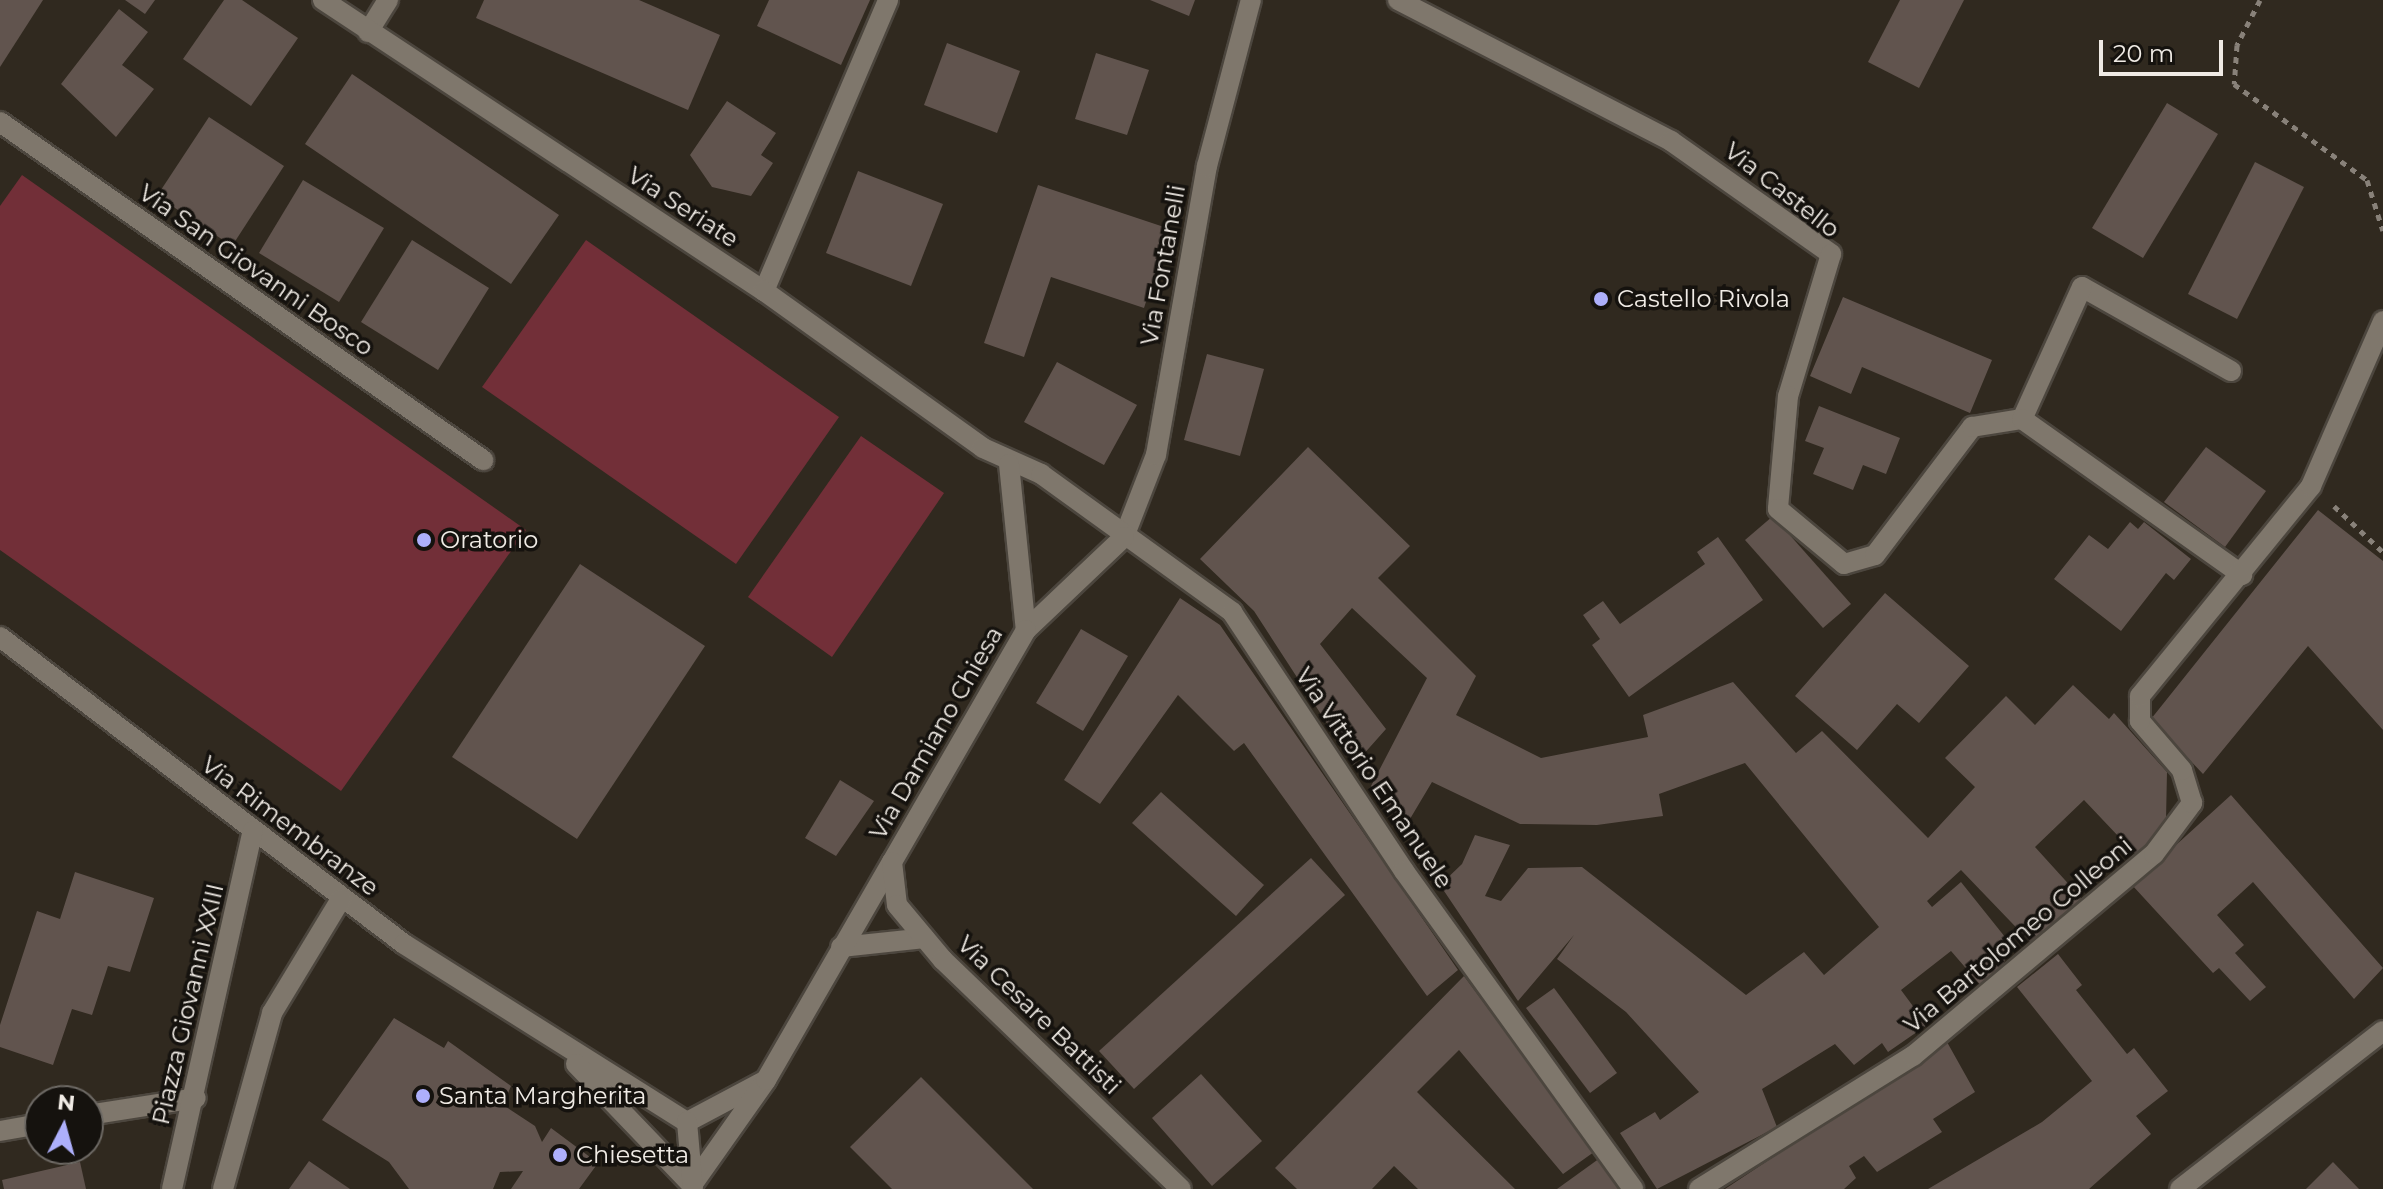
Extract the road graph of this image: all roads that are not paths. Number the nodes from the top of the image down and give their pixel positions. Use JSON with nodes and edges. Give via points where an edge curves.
{"nodes":[{"id":1,"x":323,"y":0,"type":"edge"},
{"id":2,"x":388,"y":0,"type":"edge"},
{"id":3,"x":888,"y":0,"type":"edge"},
{"id":4,"x":1251,"y":0,"type":"edge"},
{"id":5,"x":1398,"y":0,"type":"edge"},
{"id":6,"x":368,"y":32,"type":"junction"},
{"id":7,"x":0,"y":122,"type":"edge"},
{"id":8,"x":764,"y":291,"type":"junction"},
{"id":9,"x":2383,"y":321,"type":"edge"},
{"id":10,"x":2231,"y":371,"type":"dead end"},
{"id":11,"x":2022,"y":419,"type":"junction"},
{"id":12,"x":483,"y":460,"type":"dead end"},
{"id":13,"x":1009,"y":464,"type":"junction"},
{"id":14,"x":1124,"y":537,"type":"junction"},
{"id":15,"x":2242,"y":575,"type":"junction"},
{"id":16,"x":1026,"y":630,"type":"junction"},
{"id":17,"x":0,"y":637,"type":"edge"},
{"id":18,"x":253,"y":831,"type":"junction"},
{"id":19,"x":892,"y":862,"type":"junction"},
{"id":20,"x":341,"y":899,"type":"junction"},
{"id":21,"x":925,"y":938,"type":"junction"},
{"id":22,"x":841,"y":947,"type":"junction"},
{"id":23,"x":2383,"y":1031,"type":"edge"},
{"id":24,"x":557,"y":1044,"type":"junction"},
{"id":25,"x":766,"y":1080,"type":"junction"},
{"id":26,"x":196,"y":1098,"type":"junction"},
{"id":27,"x":104,"y":1112,"type":"edge"},
{"id":28,"x":687,"y":1122,"type":"junction"},
{"id":29,"x":24,"y":1127,"type":"edge"},
{"id":30,"x":0,"y":1131,"type":"edge"},
{"id":31,"x":692,"y":1187,"type":"edge"},
{"id":32,"x":172,"y":1189,"type":"edge"},
{"id":33,"x":223,"y":1189,"type":"edge"},
{"id":34,"x":1181,"y":1189,"type":"edge"},
{"id":35,"x":1633,"y":1189,"type":"edge"},
{"id":36,"x":1699,"y":1189,"type":"edge"},
{"id":37,"x":2180,"y":1189,"type":"edge"}],
"edges":[{"from":1,"to":6,"type":"street","name":"Via Seriate"},
{"from":2,"to":6,"type":"street"},
{"from":3,"to":8,"type":"street"},
{"from":4,"to":14,"type":"street","name":"Via Fontanelli","via":[[1207,166],[1156,455]]},
{"from":5,"to":11,"type":"street","name":"Via Castello","via":[[1671,141],[1831,254],[1788,396],[1778,509],[1844,564],[1875,555],[1972,427]]},
{"from":6,"to":8,"type":"street","name":"Via Seriate"},
{"from":7,"to":12,"type":"street","name":"Via San Giovanni Bosco"},
{"from":8,"to":13,"type":"street","name":"Via Seriate"},
{"from":9,"to":15,"type":"street","name":"Via Bartolomeo Colleoni","via":[[2311,486]]},
{"from":10,"to":11,"type":"street","via":[[2082,287]]},
{"from":11,"to":15,"type":"street"},
{"from":13,"to":14,"type":"street","name":"Via Vittorio Emanuele","via":[[1041,474]]},
{"from":13,"to":16,"type":"street"},
{"from":14,"to":16,"type":"street","name":"Via Damiano Chiesa"},
{"from":14,"to":35,"type":"street","name":"Via Vittorio Emanuele","via":[[1232,612],[1404,871]]},
{"from":15,"to":36,"type":"street","name":"Via Bartolomeo Colleoni","via":[[2140,696],[2140,721],[2182,770],[2192,803],[2154,854],[1913,1056]]},
{"from":16,"to":19,"type":"street","name":"Via Damiano Chiesa"},
{"from":17,"to":18,"type":"street","name":"Via Rimembranze"},
{"from":18,"to":20,"type":"street","name":"Via Rimembranze"},
{"from":18,"to":26,"type":"street","name":"Piazza Giovanni XXIII"},
{"from":19,"to":21,"type":"street","name":"Via Cesare Battisti","via":[[897,905]]},
{"from":19,"to":22,"type":"street","name":"Via Damiano Chiesa"},
{"from":20,"to":24,"type":"street","name":"Via Rimembranze"},
{"from":20,"to":33,"type":"street","via":[[272,1013]]},
{"from":21,"to":22,"type":"street"},
{"from":21,"to":34,"type":"street","name":"Via Cesare Battisti"},
{"from":22,"to":25,"type":"street"},
{"from":23,"to":37,"type":"street"},
{"from":24,"to":28,"type":"street","name":"Via Rimembranze"},
{"from":24,"to":31,"type":"street","name":"Via Rimembranze"},
{"from":25,"to":28,"type":"street"},
{"from":25,"to":31,"type":"street"},
{"from":26,"to":27,"type":"street"},
{"from":26,"to":32,"type":"street","name":"Piazza Giovanni XXIII"},
{"from":28,"to":31,"type":"street"},
{"from":29,"to":30,"type":"street"}]}
